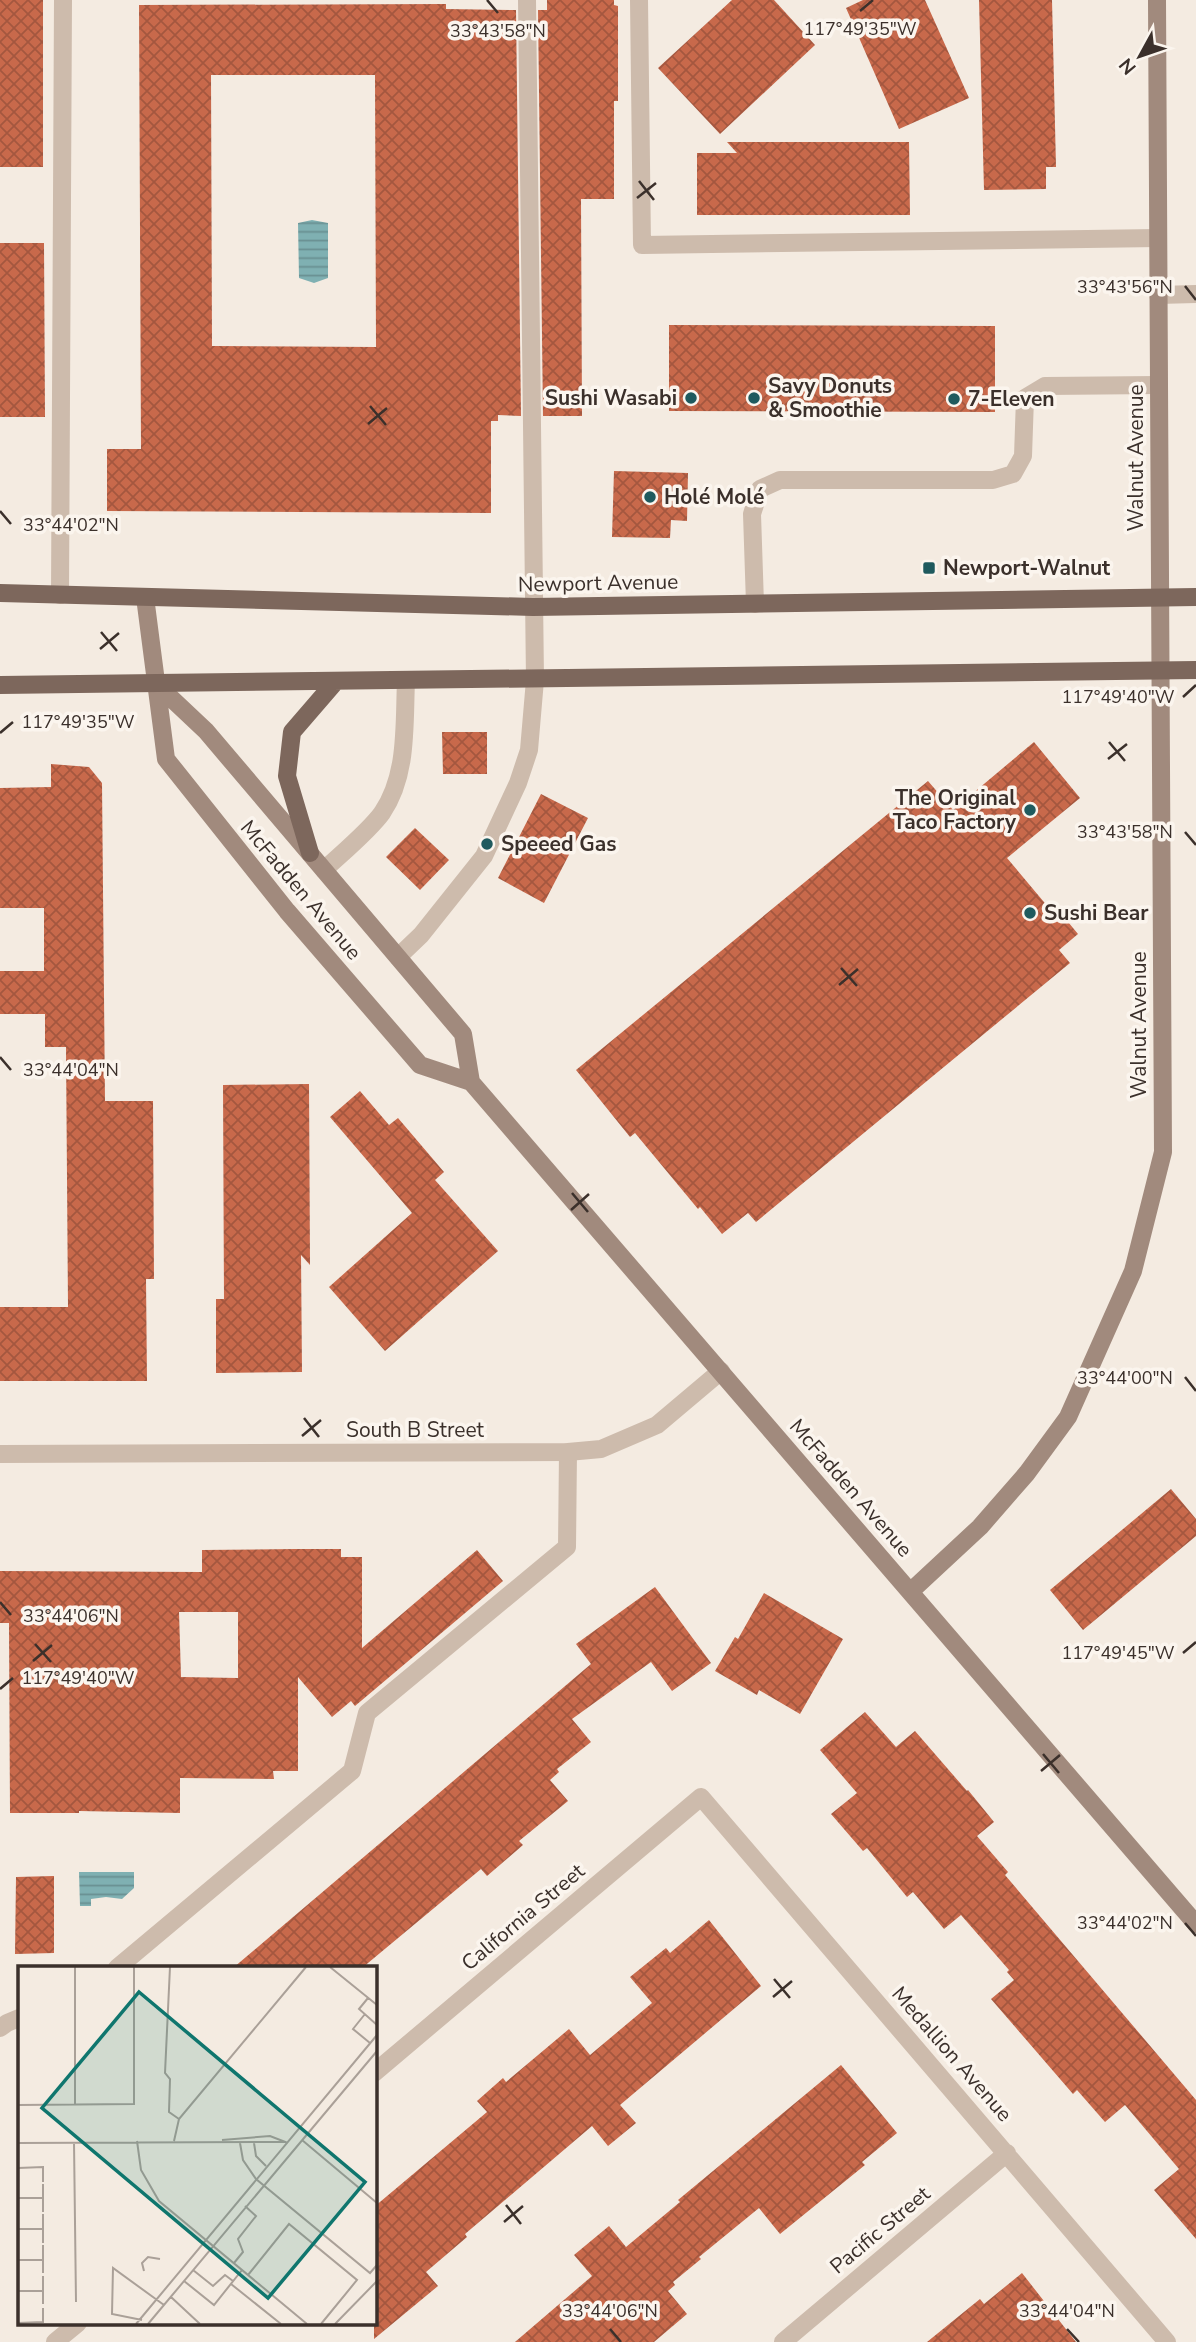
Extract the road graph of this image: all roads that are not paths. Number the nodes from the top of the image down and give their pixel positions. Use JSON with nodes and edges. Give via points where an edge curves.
{"nodes":[{"id":1,"x":63,"y":0,"type":"edge"},
{"id":2,"x":527,"y":0,"type":"edge"},
{"id":3,"x":639,"y":0,"type":"edge"},
{"id":4,"x":1157,"y":0,"type":"edge"},
{"id":5,"x":1158,"y":239,"type":"junction"},
{"id":6,"x":1196,"y":294,"type":"edge"},
{"id":7,"x":1158,"y":295,"type":"junction"},
{"id":8,"x":1158,"y":385,"type":"junction"},
{"id":9,"x":0,"y":593,"type":"edge"},
{"id":10,"x":60,"y":595,"type":"junction"},
{"id":11,"x":145,"y":597,"type":"junction"},
{"id":12,"x":1159,"y":597,"type":"junction"},
{"id":13,"x":1196,"y":597,"type":"edge"},
{"id":14,"x":755,"y":604,"type":"junction"},
{"id":15,"x":533,"y":607,"type":"junction"},
{"id":16,"x":1196,"y":670,"type":"edge"},
{"id":17,"x":1160,"y":671,"type":"junction"},
{"id":18,"x":535,"y":680,"type":"junction"},
{"id":19,"x":336,"y":681,"type":"junction"},
{"id":20,"x":406,"y":681,"type":"junction"},
{"id":21,"x":155,"y":682,"type":"junction"},
{"id":22,"x":0,"y":685,"type":"edge"},
{"id":23,"x":310,"y":853,"type":"junction"},
{"id":24,"x":324,"y":870,"type":"junction"},
{"id":25,"x":398,"y":957,"type":"junction"},
{"id":26,"x":471,"y":1082,"type":"junction"},
{"id":27,"x":721,"y":1371,"type":"junction"},
{"id":28,"x":568,"y":1452,"type":"junction"},
{"id":29,"x":0,"y":1454,"type":"edge"},
{"id":30,"x":911,"y":1592,"type":"junction"},
{"id":31,"x":701,"y":1797,"type":"joint"},
{"id":32,"x":1196,"y":1924,"type":"edge"},
{"id":33,"x":119,"y":1966,"type":"edge"},
{"id":34,"x":18,"y":2018,"type":"edge"},
{"id":35,"x":0,"y":2028,"type":"edge"},
{"id":36,"x":376,"y":2071,"type":"edge"},
{"id":37,"x":1007,"y":2153,"type":"junction"},
{"id":38,"x":77,"y":2324,"type":"edge"},
{"id":39,"x":55,"y":2342,"type":"edge"},
{"id":40,"x":783,"y":2342,"type":"edge"},
{"id":41,"x":1167,"y":2342,"type":"edge"}],
"edges":[{"from":1,"to":10,"type":"street"},
{"from":2,"to":15,"type":"street"},
{"from":3,"to":5,"type":"street","via":[[642,245]]},
{"from":4,"to":5,"type":"main road","name":"Walnut Avenue"},
{"from":5,"to":7,"type":"main road","name":"Walnut Avenue"},
{"from":6,"to":7,"type":"street"},
{"from":7,"to":8,"type":"main road","name":"Walnut Avenue"},
{"from":8,"to":12,"type":"main road","name":"Walnut Avenue"},
{"from":8,"to":14,"type":"street","via":[[1045,386],[1026,398],[1023,456],[1013,474],[993,480],[780,480],[760,489],[752,514]]},
{"from":9,"to":10,"type":"main road","name":"Newport Avenue"},
{"from":10,"to":11,"type":"main road","name":"Newport Avenue"},
{"from":11,"to":15,"type":"main road","name":"Newport Avenue"},
{"from":11,"to":21,"type":"main road","name":"McFadden Avenue"},
{"from":12,"to":13,"type":"main road","name":"Newport Avenue"},
{"from":12,"to":14,"type":"main road","name":"Newport Avenue"},
{"from":12,"to":17,"type":"main road","name":"Walnut Avenue"},
{"from":14,"to":15,"type":"main road","name":"Newport Avenue"},
{"from":15,"to":18,"type":"street"},
{"from":16,"to":17,"type":"main road"},
{"from":17,"to":18,"type":"main road"},
{"from":17,"to":30,"type":"main road","name":"Walnut Avenue","via":[[1163,1152],[1133,1271],[1068,1418],[980,1527]]},
{"from":18,"to":20,"type":"main road"},
{"from":18,"to":25,"type":"street","via":[[529,750],[484,856]]},
{"from":19,"to":20,"type":"main road"},
{"from":19,"to":21,"type":"main road"},
{"from":19,"to":23,"type":"main road","via":[[292,732],[287,776]]},
{"from":20,"to":24,"type":"street","via":[[402,762],[393,794],[381,814]]},
{"from":21,"to":22,"type":"main road"},
{"from":21,"to":23,"type":"main road","name":"McFadden Avenue","via":[[206,731]]},
{"from":21,"to":26,"type":"main road","name":"McFadden Avenue","via":[[166,759],[202,807],[420,1065]]},
{"from":23,"to":24,"type":"main road","name":"McFadden Avenue"},
{"from":24,"to":25,"type":"main road","name":"McFadden Avenue"},
{"from":25,"to":26,"type":"main road","name":"McFadden Avenue","via":[[463,1034]]},
{"from":26,"to":27,"type":"main road","name":"McFadden Avenue"},
{"from":27,"to":28,"type":"street","name":"South B Street","via":[[657,1425],[601,1449]]},
{"from":27,"to":30,"type":"main road","name":"McFadden Avenue"},
{"from":28,"to":29,"type":"street","name":"South B Street"},
{"from":28,"to":33,"type":"street","via":[[567,1547],[367,1713],[352,1771]]},
{"from":30,"to":32,"type":"main road","name":"McFadden Avenue"},
{"from":31,"to":36,"type":"street","name":"California Street"},
{"from":31,"to":37,"type":"street","name":"Medallion Avenue"},
{"from":34,"to":35,"type":"street"},
{"from":37,"to":40,"type":"street","name":"Pacific Street"},
{"from":37,"to":41,"type":"street","name":"Medallion Avenue"},
{"from":38,"to":39,"type":"street"}]}
